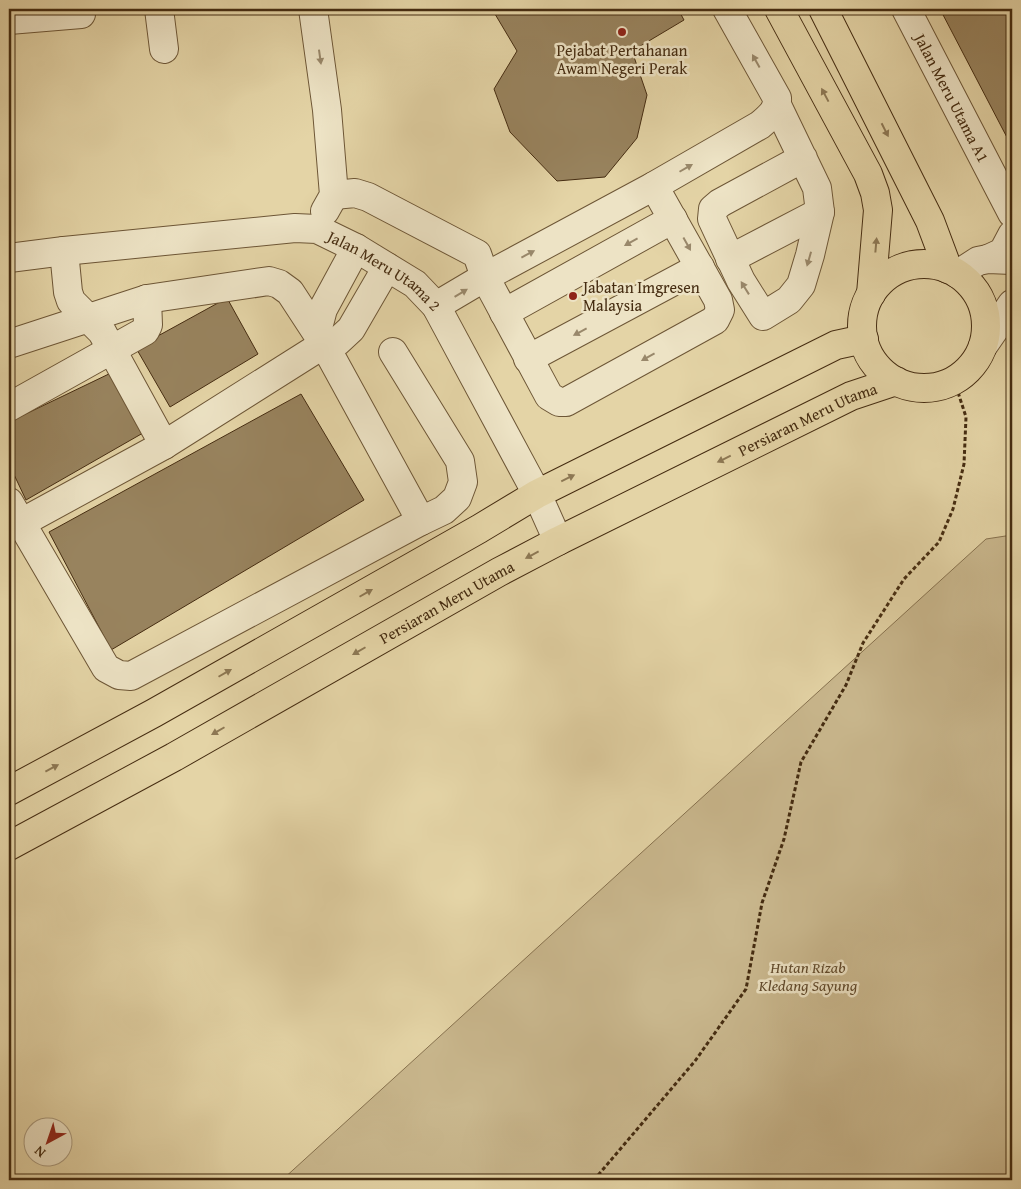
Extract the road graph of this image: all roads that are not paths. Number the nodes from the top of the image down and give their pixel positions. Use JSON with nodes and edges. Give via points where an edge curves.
{"nodes":[{"id":1,"x":81,"y":9,"type":"edge"},
{"id":2,"x":159,"y":9,"type":"edge"},
{"id":3,"x":313,"y":9,"type":"edge"},
{"id":4,"x":727,"y":9,"type":"edge"},
{"id":5,"x":779,"y":9,"type":"edge"},
{"id":6,"x":823,"y":9,"type":"edge"},
{"id":7,"x":906,"y":9,"type":"edge"},
{"id":8,"x":9,"y":20,"type":"edge"},
{"id":9,"x":164,"y":49,"type":"dead end"},
{"id":10,"x":777,"y":106,"type":"junction"},
{"id":11,"x":802,"y":158,"type":"junction"},
{"id":12,"x":654,"y":186,"type":"junction"},
{"id":13,"x":334,"y":195,"type":"junction"},
{"id":14,"x":820,"y":212,"type":"junction"},
{"id":15,"x":1012,"y":213,"type":"edge"},
{"id":16,"x":673,"y":218,"type":"junction"},
{"id":17,"x":317,"y":229,"type":"junction"},
{"id":18,"x":1012,"y":235,"type":"edge"},
{"id":19,"x":356,"y":248,"type":"junction"},
{"id":20,"x":64,"y":251,"type":"junction"},
{"id":21,"x":9,"y":258,"type":"edge"},
{"id":22,"x":730,"y":259,"type":"junction"},
{"id":23,"x":1000,"y":259,"type":"edge"},
{"id":24,"x":387,"y":267,"type":"junction"},
{"id":25,"x":700,"y":267,"type":"junction"},
{"id":26,"x":953,"y":271,"type":"junction"},
{"id":27,"x":485,"y":277,"type":"junction"},
{"id":28,"x":871,"y":294,"type":"junction"},
{"id":29,"x":147,"y":299,"type":"junction"},
{"id":30,"x":1012,"y":304,"type":"edge"},
{"id":31,"x":436,"y":306,"type":"junction"},
{"id":32,"x":504,"y":313,"type":"junction"},
{"id":33,"x":88,"y":319,"type":"junction"},
{"id":34,"x":864,"y":339,"type":"junction"},
{"id":35,"x":9,"y":344,"type":"edge"},
{"id":36,"x":324,"y":344,"type":"junction"},
{"id":37,"x":983,"y":346,"type":"junction"},
{"id":38,"x":112,"y":349,"type":"junction"},
{"id":39,"x":393,"y":352,"type":"dead end"},
{"id":40,"x":528,"y":359,"type":"junction"},
{"id":41,"x":896,"y":381,"type":"junction"},
{"id":42,"x":9,"y":407,"type":"edge"},
{"id":43,"x":164,"y":445,"type":"junction"},
{"id":44,"x":537,"y":494,"type":"junction"},
{"id":45,"x":15,"y":513,"type":"edge"},
{"id":46,"x":421,"y":521,"type":"junction"},
{"id":47,"x":558,"y":541,"type":"junction"},
{"id":48,"x":9,"y":791,"type":"edge"},
{"id":49,"x":9,"y":846,"type":"edge"}],
"edges":[{"from":1,"to":8,"type":"street","via":[[81,14]]},
{"from":2,"to":9,"type":"street"},
{"from":3,"to":13,"type":"street","one_way":true,"via":[[327,110]]},
{"from":10,"to":4,"type":"street","one_way":true,"via":[[777,98]]},
{"from":28,"to":5,"type":"main road","one_way":true,"via":[[878,210],[875,193],[868,174]]},
{"from":6,"to":26,"type":"main road","one_way":true},
{"from":7,"to":15,"type":"street","name":"Jalan Meru Utama A1"},
{"from":10,"to":11,"type":"street"},
{"from":12,"to":10,"type":"street","one_way":true,"via":[[760,125]]},
{"from":11,"to":14,"type":"street","via":[[817,188]]},
{"from":11,"to":22,"type":"street","via":[[714,209],[712,218]]},
{"from":12,"to":16,"type":"street"},
{"from":27,"to":12,"type":"street","one_way":true},
{"from":13,"to":17,"type":"street"},
{"from":13,"to":27,"type":"street","via":[[355,193],[368,197],[477,254]]},
{"from":14,"to":22,"type":"street"},
{"from":14,"to":22,"type":"street","one_way":true,"via":[[801,285],[789,300],[763,316]]},
{"from":16,"to":25,"type":"street","one_way":true},
{"from":16,"to":32,"type":"street","one_way":true},
{"from":17,"to":19,"type":"street","name":"Jalan Meru Utama 2"},
{"from":17,"to":20,"type":"street","name":"Jalan Meru Utama 2","via":[[295,228]]},
{"from":18,"to":23,"type":"street"},
{"from":19,"to":24,"type":"street","name":"Jalan Meru Utama 2"},
{"from":19,"to":36,"type":"street","via":[[323,310],[318,328]]},
{"from":20,"to":21,"type":"street","name":"Jalan Meru Utama 2"},
{"from":20,"to":33,"type":"street","via":[[71,301]]},
{"from":23,"to":26,"type":"street","via":[[978,261]]},
{"from":24,"to":31,"type":"street","name":"Jalan Meru Utama 2","via":[[415,284]]},
{"from":24,"to":36,"type":"street","via":[[351,329],[337,342]]},
{"from":25,"to":40,"type":"street","one_way":true},
{"from":25,"to":40,"type":"street","one_way":true,"via":[[718,300],[720,310],[715,320],[566,402],[549,396]]},
{"from":26,"to":28,"type":"main road","via":[[926,264],[905,267],[885,277]]},
{"from":26,"to":37,"type":"main road","via":[[970,284],[980,298],[985,314]]},
{"from":31,"to":27,"type":"street","one_way":true},
{"from":27,"to":32,"type":"street"},
{"from":28,"to":34,"type":"main road","via":[[863,316]]},
{"from":29,"to":33,"type":"street"},
{"from":29,"to":36,"type":"street","via":[[269,281],[290,292]]},
{"from":29,"to":38,"type":"street","via":[[147,328]]},
{"from":30,"to":37,"type":"street"},
{"from":31,"to":44,"type":"street","name":"Jalan Meru Utama 2"},
{"from":32,"to":40,"type":"street"},
{"from":33,"to":35,"type":"street"},
{"from":33,"to":38,"type":"street","via":[[102,332]]},
{"from":34,"to":41,"type":"main road","via":[[870,356]]},
{"from":44,"to":34,"type":"main road","one_way":true,"via":[[836,345]]},
{"from":36,"to":43,"type":"street"},
{"from":36,"to":46,"type":"street"},
{"from":37,"to":41,"type":"main road","via":[[967,372],[940,386],[925,388]]},
{"from":38,"to":42,"type":"street"},
{"from":38,"to":43,"type":"street"},
{"from":39,"to":46,"type":"street","via":[[460,461],[463,482],[457,498],[444,510]]},
{"from":41,"to":47,"type":"main road","name":"Persiaran Meru Utama","one_way":true,"via":[[852,396]]},
{"from":43,"to":45,"type":"street"},
{"from":44,"to":47,"type":"street","name":"Jalan Meru Utama 2"},
{"from":48,"to":44,"type":"main road","one_way":true,"via":[[154,713]]},
{"from":45,"to":46,"type":"street","via":[[106,668],[119,676],[131,676]]},
{"from":47,"to":49,"type":"main road","name":"Persiaran Meru Utama","one_way":true}]}
